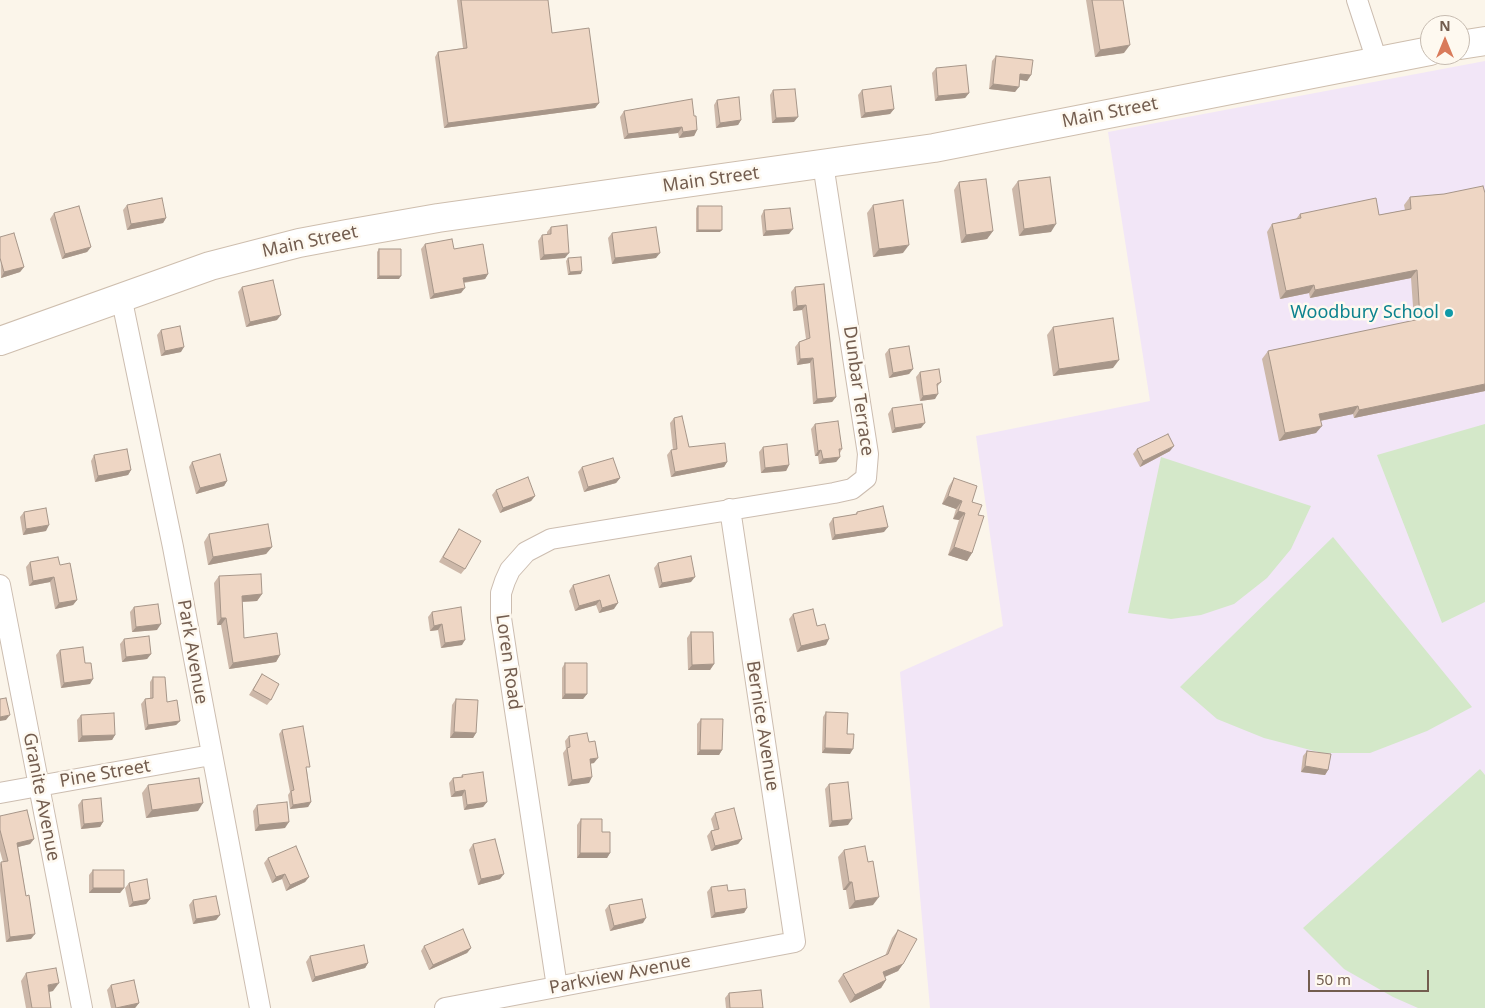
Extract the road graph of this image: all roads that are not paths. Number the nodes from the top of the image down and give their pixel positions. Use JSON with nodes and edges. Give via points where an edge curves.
{"nodes":[{"id":1,"x":1357,"y":0,"type":"edge"},
{"id":2,"x":1485,"y":41,"type":"edge"},
{"id":3,"x":1470,"y":43,"type":"edge"},
{"id":4,"x":1420,"y":53,"type":"edge"},
{"id":5,"x":1377,"y":61,"type":"junction"},
{"id":6,"x":823,"y":164,"type":"junction"},
{"id":7,"x":121,"y":296,"type":"junction"},
{"id":8,"x":0,"y":341,"type":"edge"},
{"id":9,"x":730,"y":509,"type":"junction"},
{"id":10,"x":0,"y":585,"type":"edge"},
{"id":11,"x":211,"y":755,"type":"junction"},
{"id":12,"x":39,"y":786,"type":"junction"},
{"id":13,"x":0,"y":793,"type":"edge"},
{"id":14,"x":795,"y":942,"type":"joint"},
{"id":15,"x":557,"y":987,"type":"junction"},
{"id":16,"x":82,"y":1008,"type":"edge"},
{"id":17,"x":260,"y":1008,"type":"edge"},
{"id":18,"x":445,"y":1008,"type":"edge"}],
"edges":[{"from":1,"to":5,"type":"street"},
{"from":2,"to":3,"type":"main road"},
{"from":4,"to":5,"type":"main road","name":"Main Street"},
{"from":5,"to":6,"type":"main road","name":"Main Street","via":[[934,148]]},
{"from":6,"to":7,"type":"main road","name":"Main Street","via":[[390,225],[248,256]]},
{"from":6,"to":9,"type":"street","name":"Dunbar Terrace","via":[[868,454],[868,474],[862,483],[844,491]]},
{"from":7,"to":8,"type":"main road","name":"Main Street"},
{"from":7,"to":11,"type":"street","name":"Park Avenue","via":[[173,547]]},
{"from":9,"to":14,"type":"street","name":"Bernice Avenue"},
{"from":9,"to":15,"type":"street","name":"Loren Road","via":[[550,539],[522,555],[510,570],[501,593],[501,618]]},
{"from":10,"to":12,"type":"street","name":"Granite Avenue"},
{"from":11,"to":12,"type":"street","name":"Pine Street"},
{"from":11,"to":17,"type":"street","name":"Park Avenue"},
{"from":12,"to":13,"type":"street","name":"Pine Street"},
{"from":12,"to":16,"type":"street","name":"Granite Avenue"},
{"from":14,"to":15,"type":"street","name":"Parkview Avenue"},
{"from":15,"to":18,"type":"street","name":"Parkview Avenue"}]}
